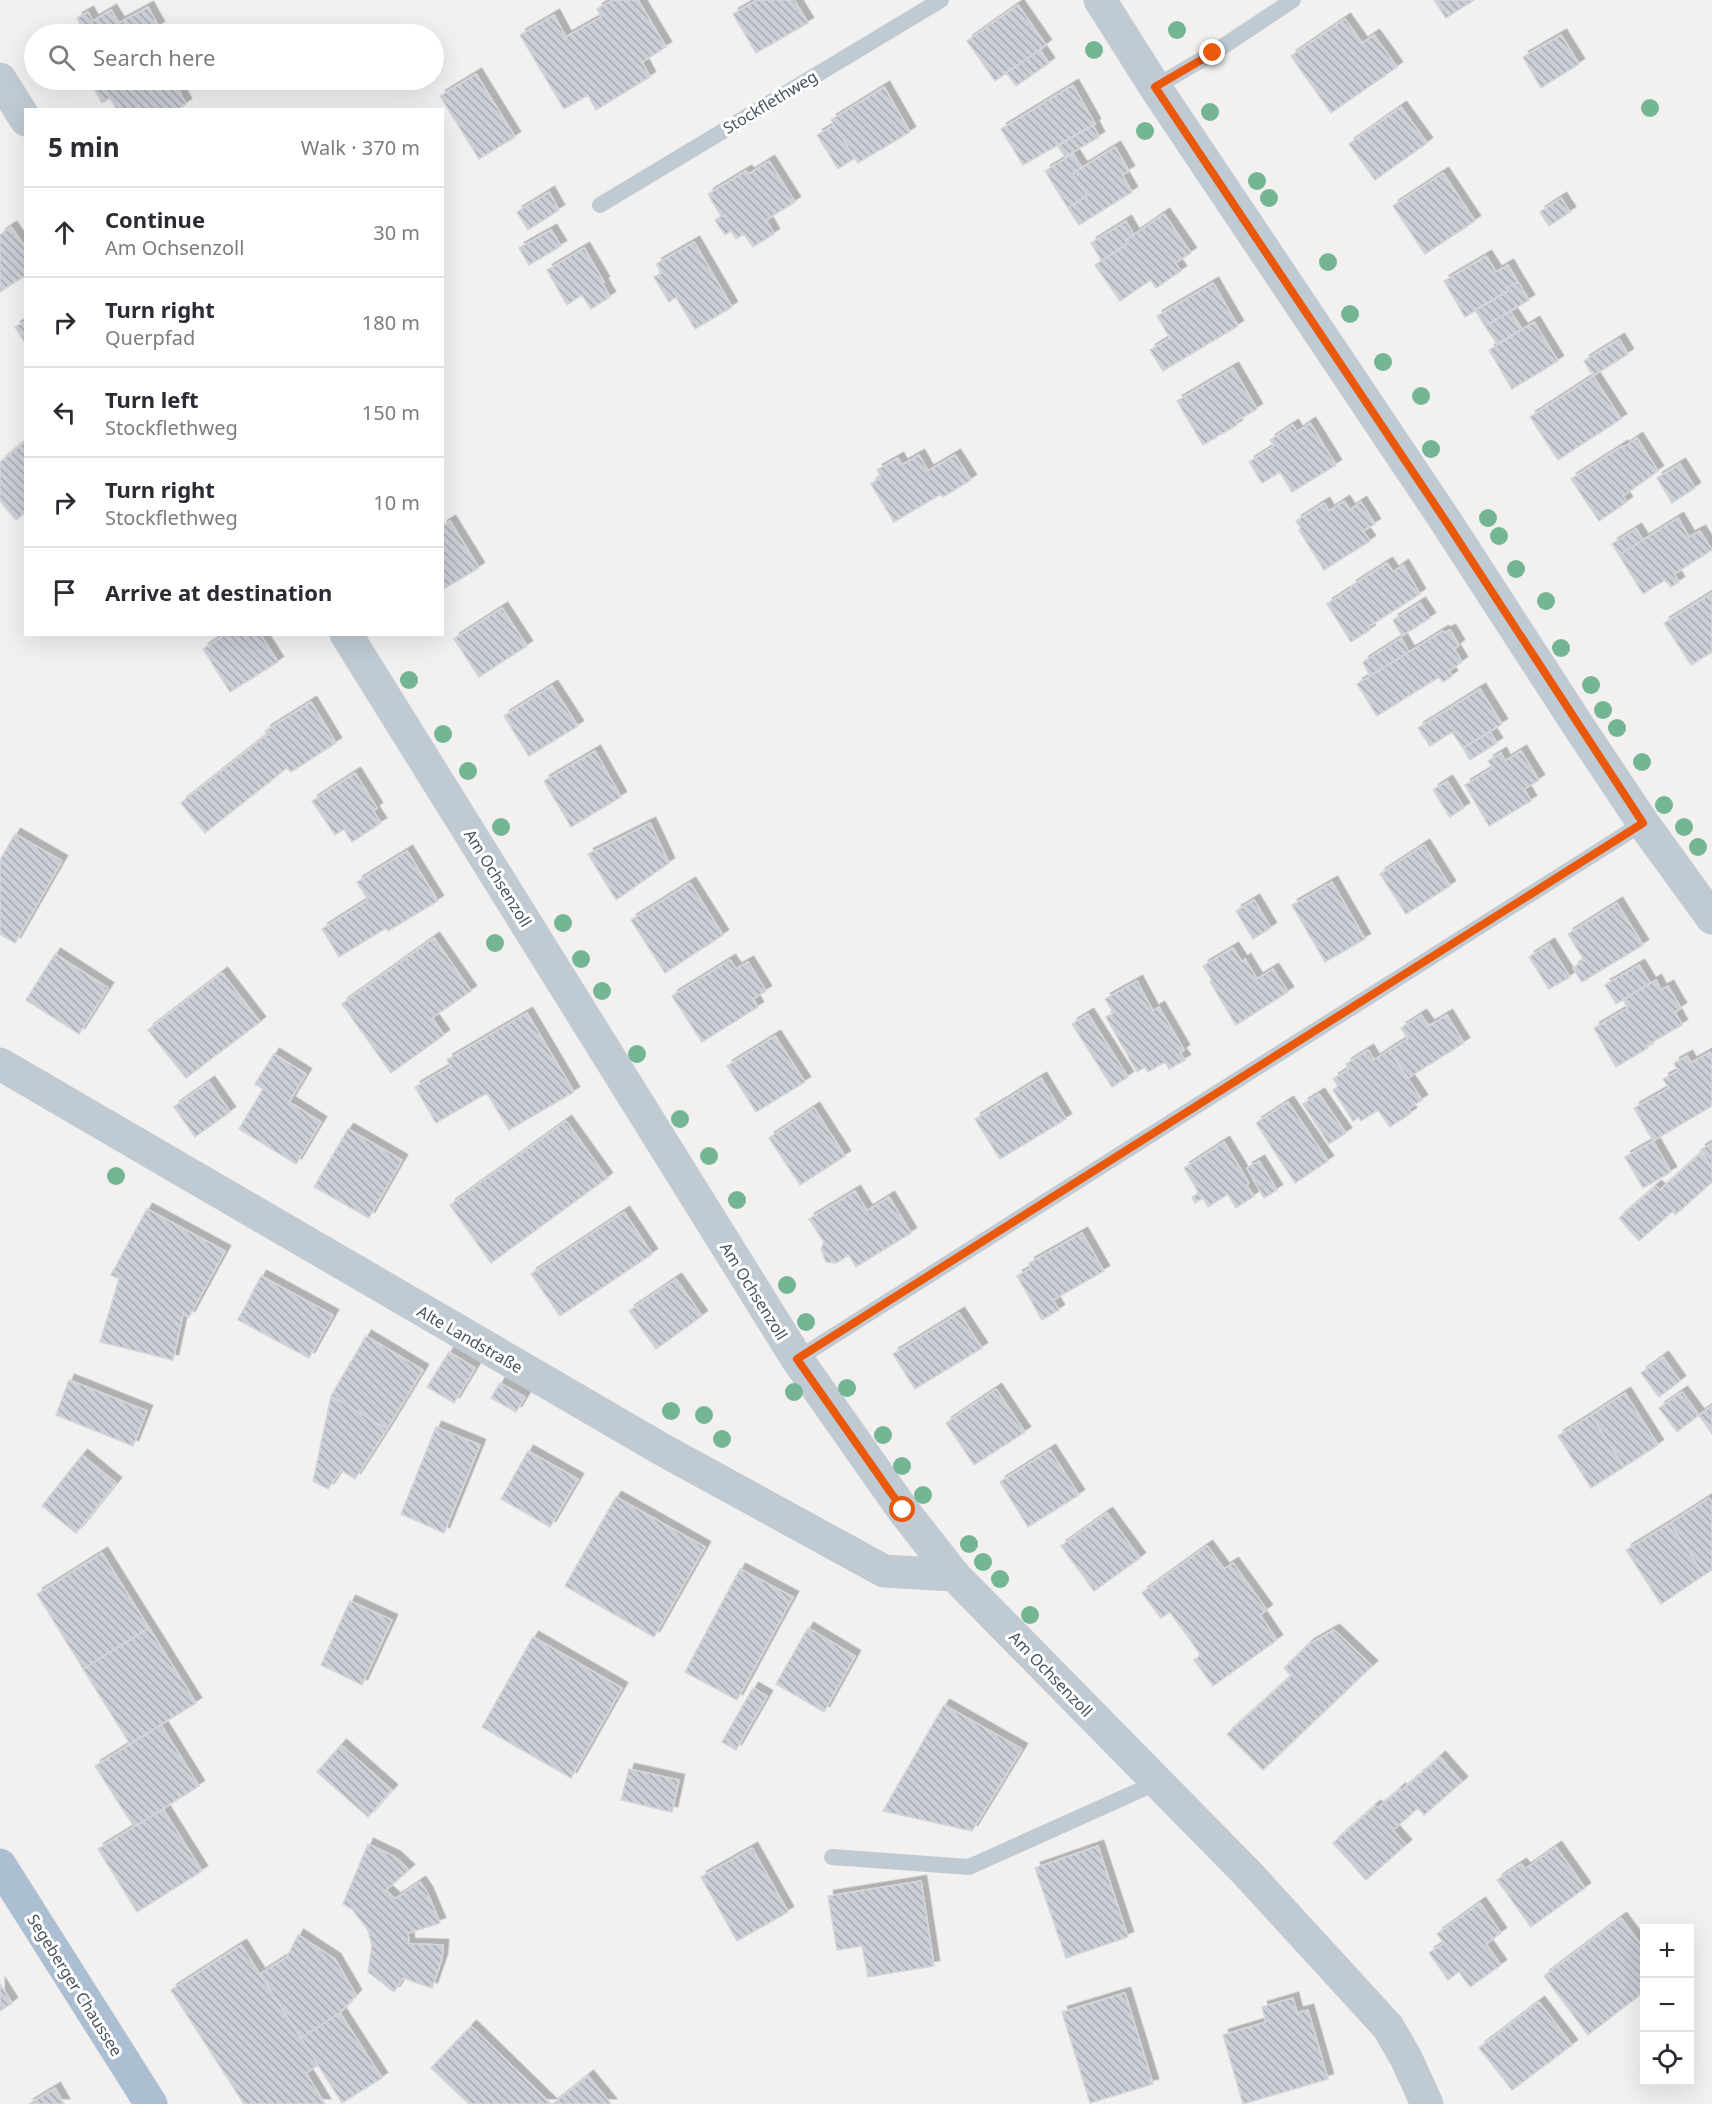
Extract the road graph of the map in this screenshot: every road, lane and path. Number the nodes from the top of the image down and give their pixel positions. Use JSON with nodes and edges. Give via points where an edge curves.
{"nodes":[{"id":1,"x":941,"y":0,"type":"edge"},
{"id":2,"x":1100,"y":0,"type":"edge"},
{"id":3,"x":1293,"y":0,"type":"edge"},
{"id":4,"x":0,"y":79,"type":"edge"},
{"id":5,"x":1155,"y":87,"type":"junction"},
{"id":6,"x":24,"y":117,"type":"edge"},
{"id":7,"x":600,"y":205,"type":"dead end"},
{"id":8,"x":347,"y":636,"type":"edge"},
{"id":9,"x":1643,"y":823,"type":"junction"},
{"id":10,"x":1712,"y":918,"type":"edge"},
{"id":11,"x":0,"y":1064,"type":"edge"},
{"id":12,"x":797,"y":1359,"type":"junction"},
{"id":13,"x":954,"y":1575,"type":"junction"},
{"id":14,"x":1156,"y":1783,"type":"junction"},
{"id":15,"x":832,"y":1857,"type":"dead end"},
{"id":16,"x":0,"y":1865,"type":"edge"},
{"id":17,"x":151,"y":2104,"type":"edge"},
{"id":18,"x":1427,"y":2104,"type":"edge"}],
"edges":[{"from":1,"to":7,"type":"lane","name":"Stockflethweg"},
{"from":2,"to":5,"type":"street"},
{"from":3,"to":5,"type":"lane"},
{"from":4,"to":6,"type":"street"},
{"from":5,"to":9,"type":"street"},
{"from":8,"to":12,"type":"street","name":"Am Ochsenzoll"},
{"from":9,"to":10,"type":"street"},
{"from":9,"to":12,"type":"lane"},
{"from":11,"to":13,"type":"street","name":"Alte Landstraße","via":[[663,1450],[884,1571]]},
{"from":12,"to":13,"type":"street","name":"Am Ochsenzoll","via":[[903,1510]]},
{"from":13,"to":14,"type":"street","name":"Am Ochsenzoll"},
{"from":14,"to":15,"type":"lane","via":[[969,1867]]},
{"from":14,"to":18,"type":"street","name":"Am Ochsenzoll","via":[[1246,1873],[1388,2027]]},
{"from":16,"to":17,"type":"main road","name":"Segeberger Chaussee"}]}
